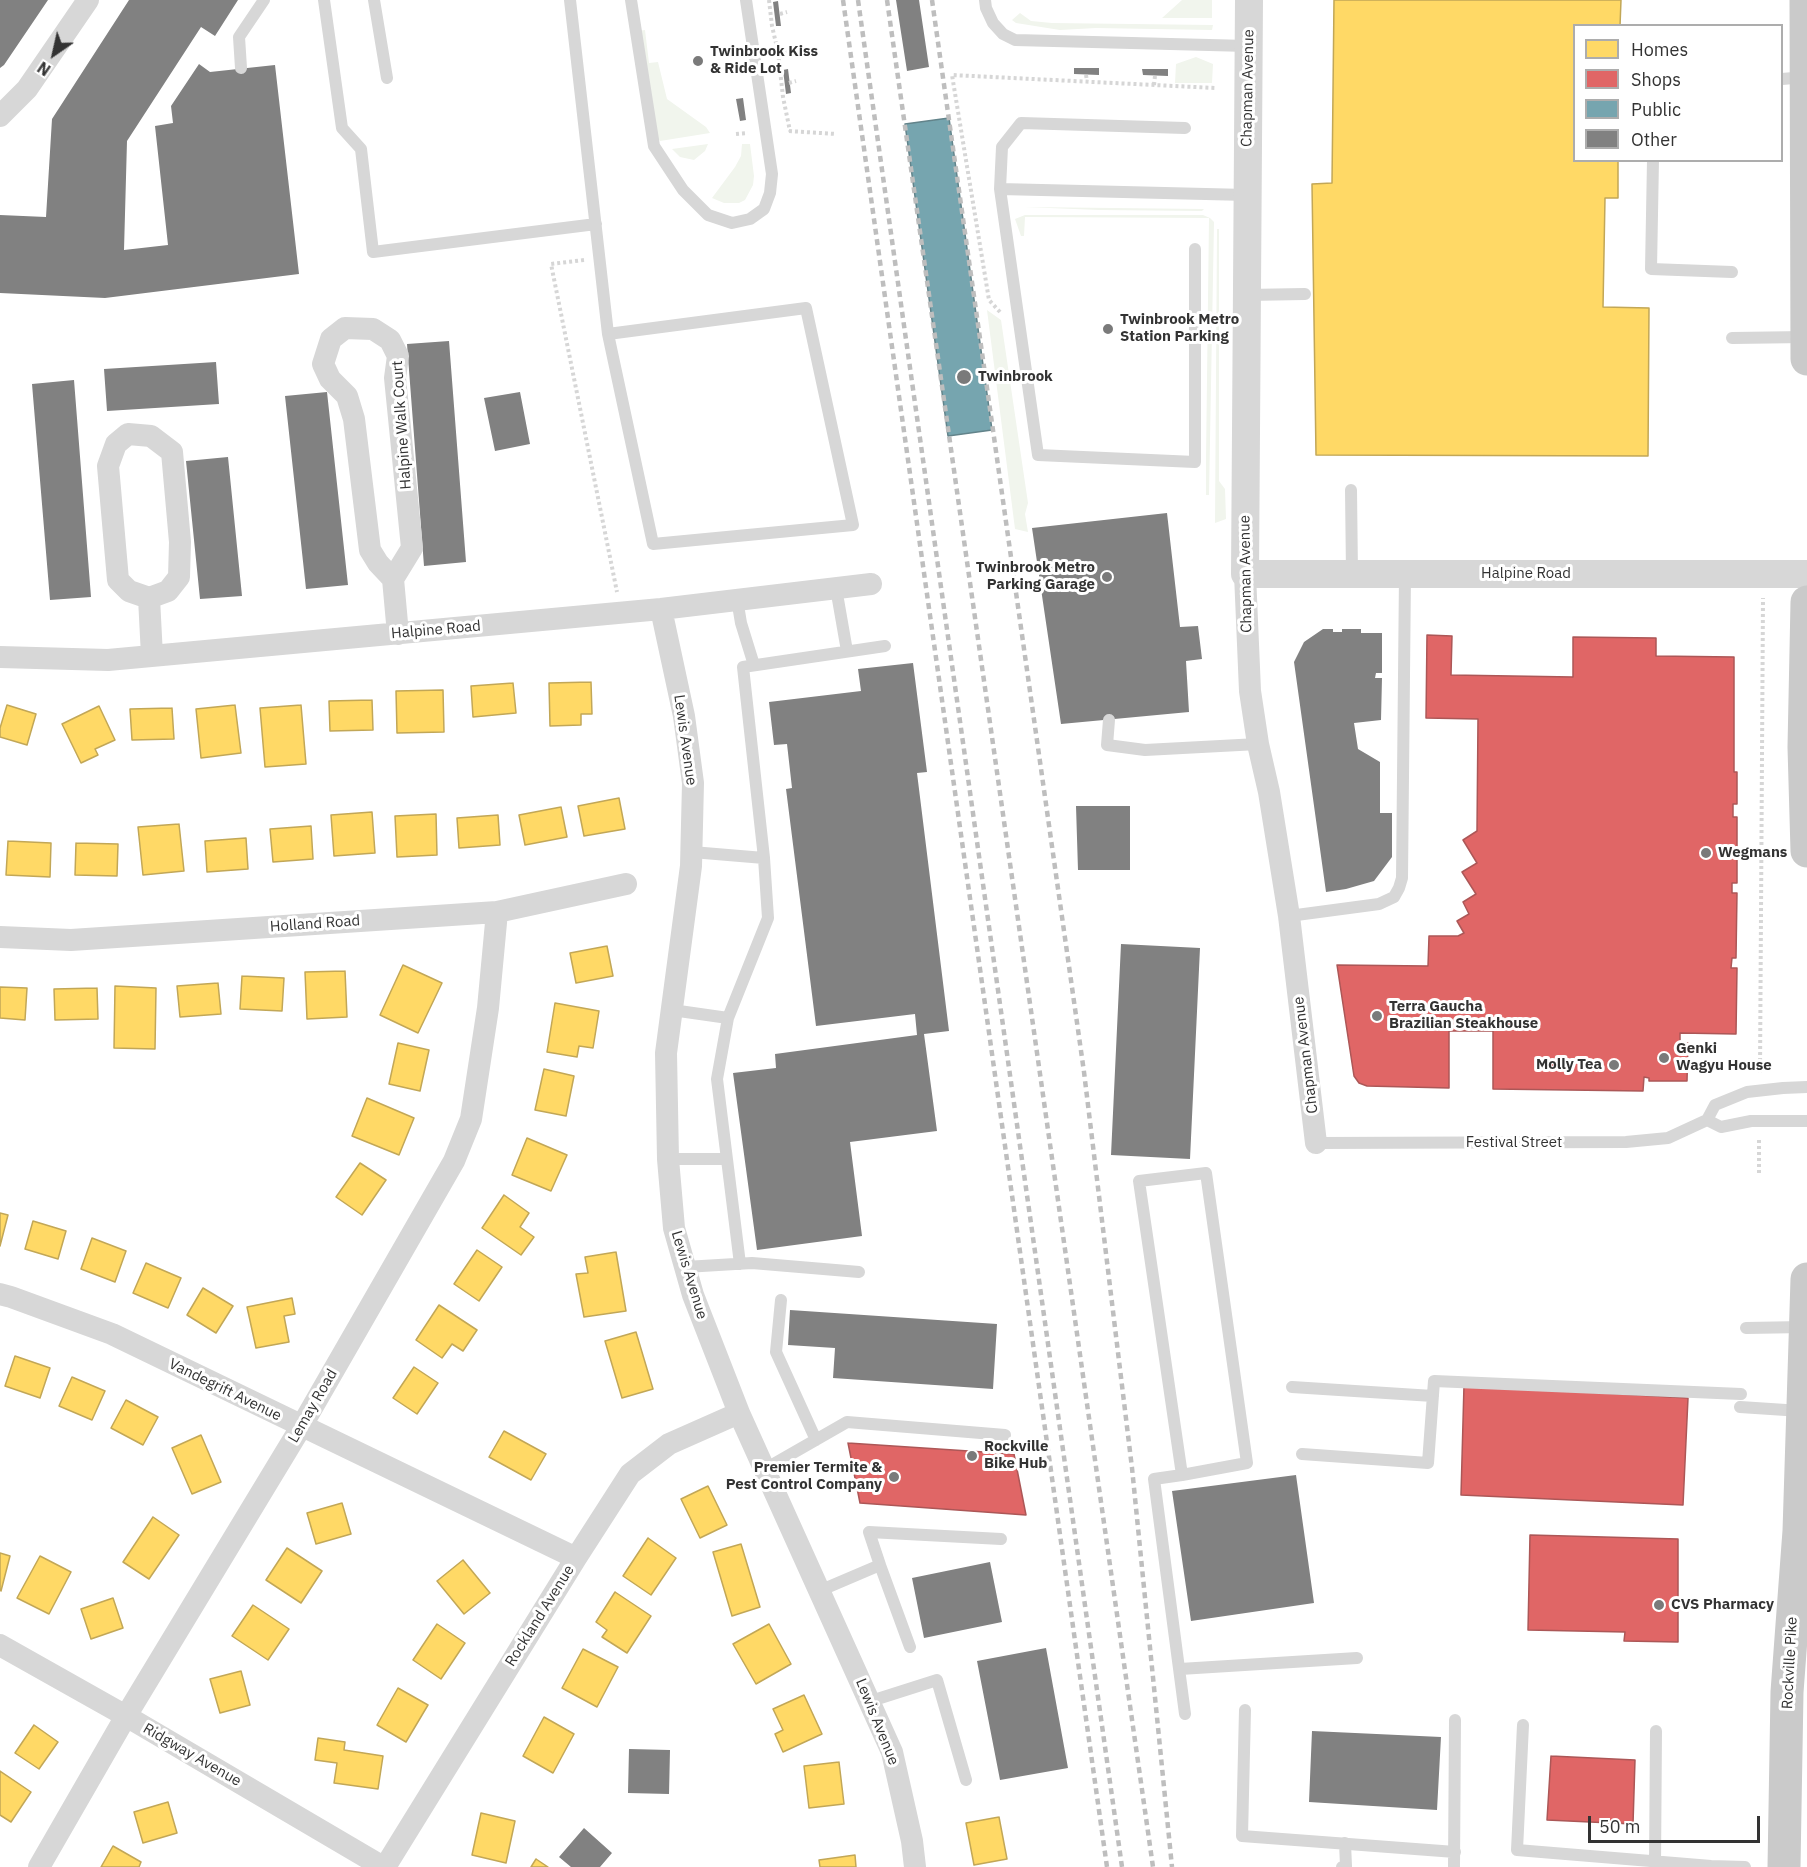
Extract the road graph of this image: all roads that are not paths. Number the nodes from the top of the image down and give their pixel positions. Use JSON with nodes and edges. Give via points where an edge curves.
{"nodes":[{"id":1,"x":88,"y":0,"type":"edge"},
{"id":2,"x":264,"y":0,"type":"edge"},
{"id":3,"x":324,"y":0,"type":"edge"},
{"id":4,"x":374,"y":0,"type":"edge"},
{"id":5,"x":570,"y":0,"type":"edge"},
{"id":6,"x":631,"y":0,"type":"edge"},
{"id":7,"x":746,"y":0,"type":"edge"},
{"id":8,"x":985,"y":0,"type":"edge"},
{"id":9,"x":1249,"y":0,"type":"edge"},
{"id":10,"x":1806,"y":0,"type":"edge"},
{"id":11,"x":1248,"y":46,"type":"junction"},
{"id":12,"x":241,"y":68,"type":"dead end"},
{"id":13,"x":1806,"y":76,"type":"edge"},
{"id":14,"x":387,"y":78,"type":"dead end"},
{"id":15,"x":1783,"y":79,"type":"edge"},
{"id":16,"x":0,"y":116,"type":"edge"},
{"id":17,"x":1185,"y":128,"type":"dead end"},
{"id":18,"x":1653,"y":162,"type":"edge"},
{"id":19,"x":1000,"y":189,"type":"junction"},
{"id":20,"x":1247,"y":195,"type":"junction"},
{"id":21,"x":596,"y":224,"type":"junction"},
{"id":22,"x":1195,"y":249,"type":"dead end"},
{"id":23,"x":1732,"y":272,"type":"dead end"},
{"id":24,"x":1305,"y":294,"type":"dead end"},
{"id":25,"x":1246,"y":295,"type":"junction"},
{"id":26,"x":608,"y":334,"type":"junction"},
{"id":27,"x":1807,"y":337,"type":"edge"},
{"id":28,"x":1732,"y":338,"type":"dead end"},
{"id":29,"x":1807,"y":359,"type":"edge"},
{"id":30,"x":1351,"y":490,"type":"dead end"},
{"id":31,"x":1245,"y":574,"type":"junction"},
{"id":32,"x":1352,"y":574,"type":"junction"},
{"id":33,"x":1405,"y":574,"type":"junction"},
{"id":34,"x":1807,"y":574,"type":"edge"},
{"id":35,"x":393,"y":579,"type":"junction"},
{"id":36,"x":870,"y":584,"type":"dead end"},
{"id":37,"x":836,"y":588,"type":"junction"},
{"id":38,"x":149,"y":598,"type":"junction"},
{"id":39,"x":737,"y":599,"type":"junction"},
{"id":40,"x":1807,"y":602,"type":"edge"},
{"id":41,"x":661,"y":609,"type":"junction"},
{"id":42,"x":398,"y":634,"type":"junction"},
{"id":43,"x":885,"y":646,"type":"dead end"},
{"id":44,"x":847,"y":651,"type":"junction"},
{"id":45,"x":152,"y":656,"type":"junction"},
{"id":46,"x":0,"y":657,"type":"edge"},
{"id":47,"x":754,"y":665,"type":"junction"},
{"id":48,"x":1108,"y":720,"type":"dead end"},
{"id":49,"x":1258,"y":744,"type":"junction"},
{"id":50,"x":1807,"y":851,"type":"edge"},
{"id":51,"x":692,"y":852,"type":"junction"},
{"id":52,"x":764,"y":858,"type":"junction"},
{"id":53,"x":626,"y":884,"type":"dead end"},
{"id":54,"x":497,"y":912,"type":"junction"},
{"id":55,"x":1289,"y":916,"type":"junction"},
{"id":56,"x":0,"y":937,"type":"edge"},
{"id":57,"x":672,"y":1010,"type":"junction"},
{"id":58,"x":728,"y":1018,"type":"junction"},
{"id":59,"x":1807,"y":1087,"type":"edge"},
{"id":60,"x":1707,"y":1120,"type":"junction"},
{"id":61,"x":1807,"y":1121,"type":"edge"},
{"id":62,"x":1316,"y":1143,"type":"joint"},
{"id":63,"x":668,"y":1159,"type":"junction"},
{"id":64,"x":727,"y":1159,"type":"junction"},
{"id":65,"x":740,"y":1264,"type":"junction"},
{"id":66,"x":685,"y":1267,"type":"junction"},
{"id":67,"x":859,"y":1272,"type":"dead end"},
{"id":68,"x":1807,"y":1279,"type":"edge"},
{"id":69,"x":0,"y":1294,"type":"edge"},
{"id":70,"x":782,"y":1300,"type":"dead end"},
{"id":71,"x":1805,"y":1327,"type":"junction"},
{"id":72,"x":1746,"y":1328,"type":"dead end"},
{"id":73,"x":1292,"y":1387,"type":"dead end"},
{"id":74,"x":1741,"y":1394,"type":"dead end"},
{"id":75,"x":1433,"y":1396,"type":"junction"},
{"id":76,"x":1740,"y":1407,"type":"dead end"},
{"id":77,"x":1803,"y":1411,"type":"junction"},
{"id":78,"x":740,"y":1413,"type":"junction"},
{"id":79,"x":301,"y":1427,"type":"junction"},
{"id":80,"x":1005,"y":1435,"type":"dead end"},
{"id":81,"x":816,"y":1440,"type":"junction"},
{"id":82,"x":1302,"y":1454,"type":"dead end"},
{"id":83,"x":765,"y":1469,"type":"junction"},
{"id":84,"x":1182,"y":1475,"type":"junction"},
{"id":85,"x":1001,"y":1539,"type":"dead end"},
{"id":86,"x":576,"y":1558,"type":"junction"},
{"id":87,"x":880,"y":1565,"type":"junction"},
{"id":88,"x":819,"y":1591,"type":"junction"},
{"id":89,"x":0,"y":1645,"type":"edge"},
{"id":90,"x":910,"y":1647,"type":"dead end"},
{"id":91,"x":1357,"y":1658,"type":"dead end"},
{"id":92,"x":1180,"y":1669,"type":"junction"},
{"id":93,"x":871,"y":1701,"type":"junction"},
{"id":94,"x":1797,"y":1707,"type":"edge"},
{"id":95,"x":1245,"y":1710,"type":"dead end"},
{"id":96,"x":1185,"y":1714,"type":"dead end"},
{"id":97,"x":126,"y":1716,"type":"junction"},
{"id":98,"x":1455,"y":1720,"type":"dead end"},
{"id":99,"x":1523,"y":1725,"type":"dead end"},
{"id":100,"x":1656,"y":1731,"type":"dead end"},
{"id":101,"x":966,"y":1780,"type":"dead end"},
{"id":102,"x":1345,"y":1843,"type":"junction"},
{"id":103,"x":1455,"y":1852,"type":"junction"},
{"id":104,"x":1655,"y":1864,"type":"edge"},
{"id":105,"x":1711,"y":1866,"type":"edge"},
{"id":106,"x":39,"y":1867,"type":"edge"},
{"id":107,"x":384,"y":1867,"type":"edge"},
{"id":108,"x":915,"y":1867,"type":"edge"},
{"id":109,"x":1342,"y":1867,"type":"edge"},
{"id":110,"x":1454,"y":1867,"type":"edge"},
{"id":111,"x":1745,"y":1867,"type":"edge"},
{"id":112,"x":1784,"y":1867,"type":"edge"}],
"edges":[{"from":1,"to":16,"type":"street","via":[[27,89]]},
{"from":2,"to":12,"type":"lane","via":[[239,37]]},
{"from":3,"to":21,"type":"lane","via":[[342,128],[362,149],[373,252]]},
{"from":4,"to":14,"type":"lane"},
{"from":5,"to":21,"type":"lane"},
{"from":6,"to":7,"type":"lane","via":[[654,146],[683,190],[708,215],[732,223],[750,219],[764,209],[771,193],[772,174]]},
{"from":8,"to":11,"type":"lane","via":[[993,23],[1015,40]]},
{"from":9,"to":11,"type":"street","name":"Chapman Avenue"},
{"from":10,"to":13,"type":"main road"},
{"from":11,"to":20,"type":"street","name":"Chapman Avenue"},
{"from":13,"to":15,"type":"lane"},
{"from":13,"to":27,"type":"main road"},
{"from":17,"to":19,"type":"lane","via":[[1021,123],[1002,147]]},
{"from":18,"to":23,"type":"lane","via":[[1651,269]]},
{"from":19,"to":20,"type":"lane"},
{"from":19,"to":22,"type":"lane","via":[[1038,455],[1195,462]]},
{"from":20,"to":25,"type":"street","name":"Chapman Avenue"},
{"from":21,"to":26,"type":"lane"},
{"from":24,"to":25,"type":"lane"},
{"from":25,"to":31,"type":"street","name":"Chapman Avenue"},
{"from":26,"to":26,"type":"lane","via":[[806,308],[853,525],[653,544]]},
{"from":27,"to":28,"type":"lane"},
{"from":27,"to":29,"type":"main road"},
{"from":30,"to":32,"type":"lane"},
{"from":31,"to":32,"type":"street","name":"Halpine Road"},
{"from":31,"to":49,"type":"street","name":"Chapman Avenue","via":[[1250,691]]},
{"from":32,"to":33,"type":"street","name":"Halpine Road"},
{"from":33,"to":34,"type":"street","name":"Halpine Road"},
{"from":33,"to":55,"type":"lane","via":[[1399,888],[1394,897],[1379,904]]},
{"from":35,"to":35,"type":"street","name":"Halpine Walk Court","via":[[412,548],[395,378],[398,356],[390,340],[373,329],[345,328],[331,339],[323,364],[330,379],[347,396],[354,419],[370,550]]},
{"from":35,"to":42,"type":"street"},
{"from":36,"to":37,"type":"street","name":"Halpine Road"},
{"from":37,"to":39,"type":"street","name":"Halpine Road"},
{"from":37,"to":44,"type":"lane"},
{"from":38,"to":38,"type":"street","via":[[168,591],[179,577],[172,452],[151,436],[128,434],[116,444],[108,466],[118,580],[129,591]]},
{"from":38,"to":45,"type":"street"},
{"from":39,"to":41,"type":"street","name":"Halpine Road"},
{"from":39,"to":47,"type":"lane"},
{"from":40,"to":50,"type":"main road"},
{"from":41,"to":42,"type":"street","name":"Halpine Road"},
{"from":41,"to":51,"type":"street","name":"Lewis Avenue","via":[[684,717],[693,783]]},
{"from":42,"to":45,"type":"street","name":"Halpine Road"},
{"from":43,"to":44,"type":"lane"},
{"from":44,"to":47,"type":"lane"},
{"from":45,"to":46,"type":"street","name":"Halpine Road","via":[[108,660]]},
{"from":47,"to":52,"type":"lane","via":[[742,667]]},
{"from":48,"to":49,"type":"lane","via":[[1107,746],[1145,750]]},
{"from":49,"to":55,"type":"street","name":"Chapman Avenue"},
{"from":51,"to":52,"type":"lane"},
{"from":51,"to":57,"type":"street","name":"Lewis Avenue"},
{"from":52,"to":58,"type":"lane","via":[[768,918]]},
{"from":53,"to":54,"type":"street","name":"Holland Road"},
{"from":54,"to":56,"type":"street","name":"Holland Road","via":[[70,940]]},
{"from":54,"to":79,"type":"street","name":"Lemay Road","via":[[488,1008],[471,1119],[454,1161]]},
{"from":55,"to":62,"type":"street","name":"Chapman Avenue"},
{"from":57,"to":58,"type":"lane"},
{"from":57,"to":63,"type":"street","name":"Lewis Avenue","via":[[666,1053]]},
{"from":58,"to":64,"type":"lane","via":[[717,1079]]},
{"from":59,"to":60,"type":"lane","name":"Festival Street","via":[[1747,1092],[1715,1106]]},
{"from":60,"to":61,"type":"lane","via":[[1721,1127],[1759,1121]]},
{"from":60,"to":62,"type":"lane","name":"Festival Street","via":[[1668,1138],[1626,1142]]},
{"from":63,"to":64,"type":"lane"},
{"from":63,"to":66,"type":"street","name":"Lewis Avenue","via":[[674,1228]]},
{"from":64,"to":65,"type":"lane"},
{"from":65,"to":66,"type":"lane"},
{"from":65,"to":67,"type":"lane"},
{"from":66,"to":78,"type":"street","name":"Lewis Avenue"},
{"from":68,"to":71,"type":"main road","name":"Rockville Pike"},
{"from":69,"to":79,"type":"street","name":"Vandegrift Avenue","via":[[112,1334]]},
{"from":70,"to":81,"type":"lane","via":[[776,1352]]},
{"from":71,"to":72,"type":"lane"},
{"from":71,"to":77,"type":"main road","name":"Rockville Pike"},
{"from":73,"to":75,"type":"lane"},
{"from":74,"to":75,"type":"lane","via":[[1434,1380]]},
{"from":75,"to":82,"type":"lane","via":[[1428,1462]]},
{"from":76,"to":77,"type":"lane"},
{"from":77,"to":94,"type":"main road","name":"Rockville Pike"},
{"from":78,"to":83,"type":"street","name":"Lewis Avenue"},
{"from":78,"to":86,"type":"street","name":"Rockland Avenue","via":[[669,1444],[630,1474]]},
{"from":79,"to":86,"type":"street","name":"Vandegrift Avenue"},
{"from":79,"to":97,"type":"street","name":"Lemay Road"},
{"from":80,"to":81,"type":"lane","via":[[847,1422]]},
{"from":81,"to":83,"type":"lane"},
{"from":83,"to":88,"type":"street","name":"Lewis Avenue"},
{"from":84,"to":84,"type":"lane","via":[[1247,1463],[1206,1173],[1139,1180]]},
{"from":84,"to":92,"type":"lane","via":[[1154,1479]]},
{"from":85,"to":87,"type":"lane","via":[[869,1532]]},
{"from":86,"to":107,"type":"street","name":"Rockland Avenue"},
{"from":87,"to":88,"type":"lane"},
{"from":87,"to":90,"type":"lane"},
{"from":88,"to":93,"type":"street","name":"Lewis Avenue"},
{"from":89,"to":97,"type":"street","name":"Ridgway Avenue"},
{"from":91,"to":92,"type":"lane"},
{"from":92,"to":96,"type":"lane"},
{"from":93,"to":101,"type":"lane","via":[[937,1680]]},
{"from":93,"to":108,"type":"street","name":"Lewis Avenue","via":[[892,1752]]},
{"from":94,"to":112,"type":"main road","name":"Rockville Pike"},
{"from":95,"to":102,"type":"lane","via":[[1242,1836]]},
{"from":97,"to":106,"type":"street","name":"Lemay Road"},
{"from":97,"to":107,"type":"street","name":"Ridgway Avenue"},
{"from":98,"to":103,"type":"lane"},
{"from":99,"to":104,"type":"lane","via":[[1517,1850]]},
{"from":100,"to":104,"type":"lane"},
{"from":102,"to":103,"type":"lane"},
{"from":102,"to":109,"type":"lane","via":[[1346,1866]]},
{"from":103,"to":110,"type":"lane"},
{"from":104,"to":105,"type":"lane"},
{"from":105,"to":111,"type":"lane"}]}
